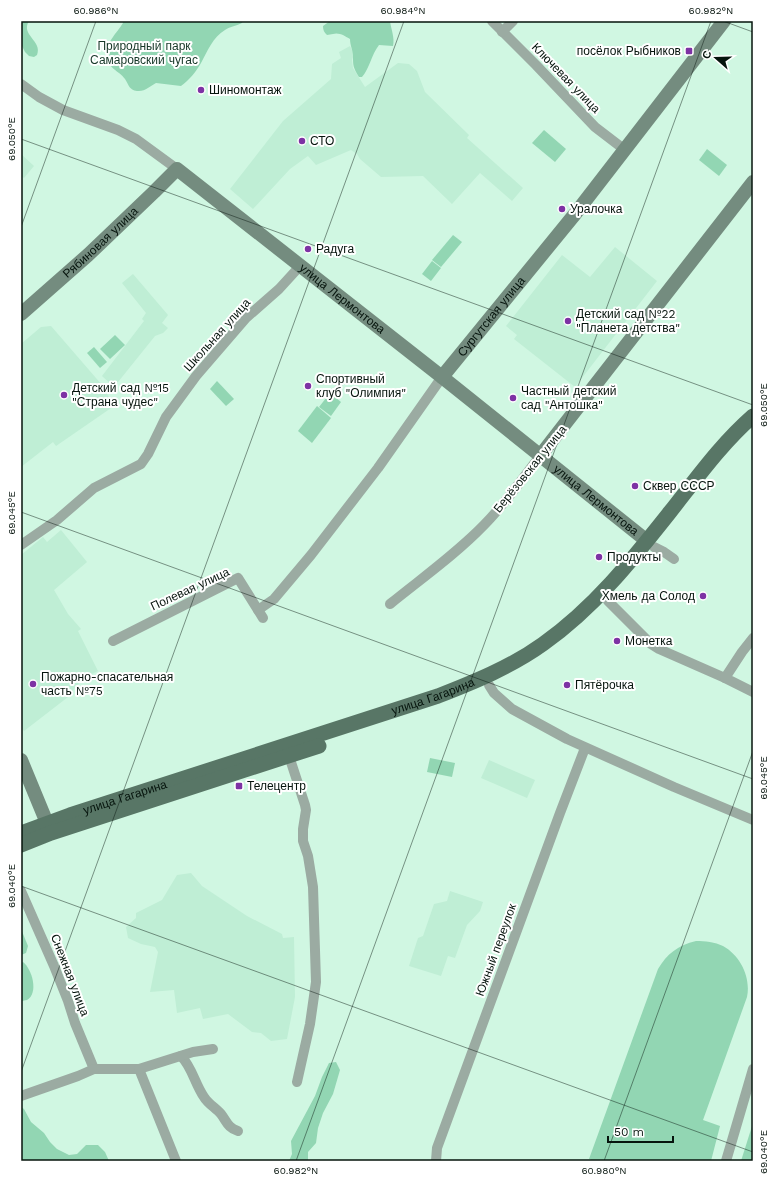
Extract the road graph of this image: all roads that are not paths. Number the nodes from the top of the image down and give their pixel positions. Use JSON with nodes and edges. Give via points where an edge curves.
{"nodes":[{"id":1,"x":492,"y":21,"type":"edge"},
{"id":2,"x":513,"y":21,"type":"edge"},
{"id":3,"x":724,"y":21,"type":"edge"},
{"id":4,"x":502,"y":32,"type":"junction"},
{"id":5,"x":21,"y":84,"type":"edge"},
{"id":6,"x":625,"y":150,"type":"junction"},
{"id":7,"x":177,"y":169,"type":"junction"},
{"id":8,"x":753,"y":182,"type":"edge"},
{"id":9,"x":300,"y":266,"type":"junction"},
{"id":10,"x":21,"y":314,"type":"edge"},
{"id":11,"x":442,"y":378,"type":"junction"},
{"id":12,"x":753,"y":416,"type":"edge"},
{"id":13,"x":753,"y":428,"type":"edge"},
{"id":14,"x":540,"y":456,"type":"junction"},
{"id":15,"x":22,"y":543,"type":"edge"},
{"id":16,"x":650,"y":544,"type":"junction"},
{"id":17,"x":674,"y":559,"type":"dead end"},
{"id":18,"x":608,"y":601,"type":"junction"},
{"id":19,"x":390,"y":604,"type":"dead end"},
{"id":20,"x":260,"y":614,"type":"joint"},
{"id":21,"x":753,"y":638,"type":"edge"},
{"id":22,"x":113,"y":641,"type":"dead end"},
{"id":23,"x":725,"y":678,"type":"junction"},
{"id":24,"x":488,"y":681,"type":"junction"},
{"id":25,"x":753,"y":692,"type":"edge"},
{"id":26,"x":585,"y":748,"type":"junction"},
{"id":27,"x":287,"y":751,"type":"junction"},
{"id":28,"x":21,"y":760,"type":"edge"},
{"id":29,"x":753,"y":820,"type":"edge"},
{"id":30,"x":49,"y":828,"type":"junction"},
{"id":31,"x":21,"y":833,"type":"edge"},
{"id":32,"x":21,"y":845,"type":"edge"},
{"id":33,"x":21,"y":891,"type":"edge"},
{"id":34,"x":213,"y":1049,"type":"dead end"},
{"id":35,"x":182,"y":1056,"type":"junction"},
{"id":36,"x":94,"y":1069,"type":"junction"},
{"id":37,"x":139,"y":1069,"type":"junction"},
{"id":38,"x":753,"y":1069,"type":"edge"},
{"id":39,"x":297,"y":1082,"type":"dead end"},
{"id":40,"x":21,"y":1096,"type":"edge"},
{"id":41,"x":238,"y":1131,"type":"dead end"},
{"id":42,"x":176,"y":1161,"type":"edge"},
{"id":43,"x":436,"y":1161,"type":"edge"},
{"id":44,"x":726,"y":1161,"type":"edge"}],
"edges":[{"from":1,"to":4,"type":"street","name":"Ключевая улица"},
{"from":2,"to":4,"type":"street"},
{"from":3,"to":6,"type":"street","name":"Сургутская улица"},
{"from":4,"to":6,"type":"street","name":"Ключевая улица","via":[[595,127]]},
{"from":5,"to":7,"type":"street","name":"улица Лермонтова","via":[[38,97],[63,110],[136,139]]},
{"from":6,"to":11,"type":"street","name":"Сургутская улица"},
{"from":7,"to":9,"type":"street","name":"улица Лермонтова"},
{"from":7,"to":10,"type":"street","name":"Рябиновая улица","via":[[88,255]]},
{"from":8,"to":14,"type":"street","name":"Берёзовская улица"},
{"from":9,"to":11,"type":"street","name":"улица Лермонтова"},
{"from":9,"to":15,"type":"street","name":"Школьная улица","via":[[279,289],[246,318],[196,376],[166,417],[141,464],[94,488],[57,520]]},
{"from":11,"to":14,"type":"street","name":"улица Лермонтова"},
{"from":11,"to":20,"type":"street","name":"Сургутская улица","via":[[378,468],[311,555]]},
{"from":12,"to":16,"type":"main road","name":"улица Гагарина","via":[[716,453]]},
{"from":13,"to":16,"type":"main road","name":"улица Гагарина"},
{"from":14,"to":16,"type":"street","name":"улица Лермонтова"},
{"from":14,"to":19,"type":"street","name":"Берёзовская улица","via":[[484,525]]},
{"from":16,"to":17,"type":"street"},
{"from":16,"to":18,"type":"main road","name":"улица Гагарина","via":[[627,580]]},
{"from":16,"to":24,"type":"main road","name":"улица Гагарина","via":[[573,621]]},
{"from":18,"to":23,"type":"street","via":[[651,644]]},
{"from":18,"to":24,"type":"main road","name":"улица Гагарина","via":[[548,652],[526,666]]},
{"from":20,"to":22,"type":"street","name":"Полевая улица","via":[[238,578]]},
{"from":21,"to":23,"type":"street"},
{"from":23,"to":25,"type":"street"},
{"from":24,"to":26,"type":"street","via":[[497,696],[512,709]]},
{"from":24,"to":27,"type":"main road","name":"улица Гагарина","via":[[409,711]]},
{"from":26,"to":29,"type":"street"},
{"from":26,"to":43,"type":"street","name":"Южный переулок","via":[[439,1142]]},
{"from":27,"to":30,"type":"main road","name":"улица Гагарина"},
{"from":27,"to":39,"type":"street","via":[[306,810],[303,841],[312,870],[315,934],[314,1000]]},
{"from":28,"to":30,"type":"street"},
{"from":30,"to":31,"type":"main road","name":"улица Гагарина"},
{"from":30,"to":32,"type":"main road","name":"улица Гагарина"},
{"from":33,"to":36,"type":"street","name":"Снежная улица","via":[[54,966]]},
{"from":34,"to":35,"type":"street"},
{"from":35,"to":37,"type":"street"},
{"from":35,"to":41,"type":"street","via":[[188,1062],[204,1097],[231,1128]]},
{"from":36,"to":37,"type":"street"},
{"from":36,"to":40,"type":"street"},
{"from":37,"to":42,"type":"street"},
{"from":38,"to":44,"type":"street"}]}
